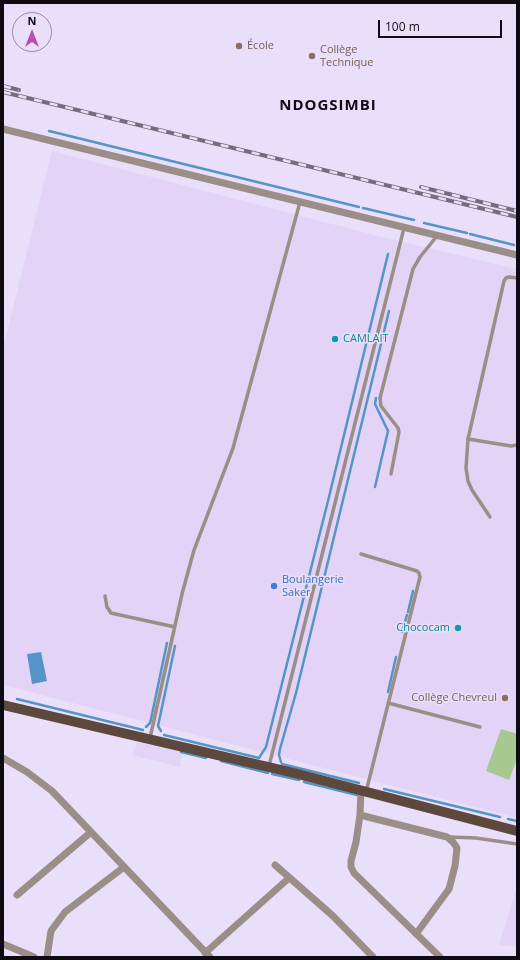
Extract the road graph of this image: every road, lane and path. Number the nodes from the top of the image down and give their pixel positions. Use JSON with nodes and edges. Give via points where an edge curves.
{"nodes":[{"id":1,"x":3,"y":128,"type":"edge"},
{"id":2,"x":300,"y":201,"type":"junction"},
{"id":3,"x":404,"y":228,"type":"junction"},
{"id":4,"x":437,"y":236,"type":"junction"},
{"id":5,"x":517,"y":255,"type":"edge"},
{"id":6,"x":517,"y":278,"type":"edge"},
{"id":7,"x":468,"y":439,"type":"junction"},
{"id":8,"x":517,"y":445,"type":"edge"},
{"id":9,"x":391,"y":474,"type":"dead end"},
{"id":10,"x":490,"y":517,"type":"dead end"},
{"id":11,"x":360,"y":554,"type":"dead end"},
{"id":12,"x":105,"y":596,"type":"dead end"},
{"id":13,"x":175,"y":627,"type":"junction"},
{"id":14,"x":388,"y":703,"type":"junction"},
{"id":15,"x":3,"y":705,"type":"edge"},
{"id":16,"x":480,"y":727,"type":"dead end"},
{"id":17,"x":150,"y":739,"type":"junction"},
{"id":18,"x":3,"y":758,"type":"edge"},
{"id":19,"x":269,"y":767,"type":"junction"},
{"id":20,"x":363,"y":792,"type":"junction"},
{"id":21,"x":360,"y":815,"type":"junction"},
{"id":22,"x":517,"y":831,"type":"edge"},
{"id":23,"x":91,"y":832,"type":"junction"},
{"id":24,"x":447,"y":837,"type":"junction"},
{"id":25,"x":517,"y":844,"type":"edge"},
{"id":26,"x":275,"y":865,"type":"dead end"},
{"id":27,"x":124,"y":867,"type":"junction"},
{"id":28,"x":289,"y":878,"type":"junction"},
{"id":29,"x":17,"y":895,"type":"dead end"},
{"id":30,"x":416,"y":934,"type":"junction"},
{"id":31,"x":3,"y":944,"type":"edge"},
{"id":32,"x":208,"y":955,"type":"edge"},
{"id":33,"x":34,"y":957,"type":"edge"},
{"id":34,"x":47,"y":957,"type":"edge"},
{"id":35,"x":373,"y":957,"type":"edge"},
{"id":36,"x":440,"y":957,"type":"edge"}],
"edges":[{"from":1,"to":2,"type":"street"},
{"from":2,"to":3,"type":"street"},
{"from":2,"to":13,"type":"lane","via":[[242,418],[194,550]]},
{"from":3,"to":4,"type":"street"},
{"from":3,"to":19,"type":"lane"},
{"from":4,"to":5,"type":"street"},
{"from":4,"to":9,"type":"lane","via":[[414,269],[380,398],[381,406],[399,432]]},
{"from":6,"to":7,"type":"lane","via":[[509,277],[504,281]]},
{"from":7,"to":8,"type":"lane"},
{"from":7,"to":10,"type":"lane","via":[[468,481]]},
{"from":11,"to":14,"type":"lane","via":[[417,571],[420,577]]},
{"from":12,"to":13,"type":"lane","via":[[111,613]]},
{"from":13,"to":17,"type":"lane"},
{"from":14,"to":16,"type":"lane"},
{"from":14,"to":20,"type":"lane"},
{"from":15,"to":17,"type":"main road"},
{"from":17,"to":19,"type":"main road"},
{"from":18,"to":23,"type":"street","via":[[52,791]]},
{"from":19,"to":20,"type":"main road"},
{"from":20,"to":21,"type":"street"},
{"from":20,"to":22,"type":"main road"},
{"from":21,"to":24,"type":"street"},
{"from":21,"to":30,"type":"street","via":[[351,867],[354,873]]},
{"from":23,"to":27,"type":"street"},
{"from":23,"to":29,"type":"street"},
{"from":24,"to":25,"type":"lane"},
{"from":24,"to":30,"type":"street","via":[[453,842],[457,855],[451,883],[446,894]]},
{"from":26,"to":28,"type":"street"},
{"from":27,"to":32,"type":"street"},
{"from":27,"to":34,"type":"street","via":[[65,912],[51,931]]},
{"from":28,"to":32,"type":"street"},
{"from":28,"to":35,"type":"street","via":[[333,916]]},
{"from":30,"to":36,"type":"street"},
{"from":31,"to":33,"type":"street"}]}
